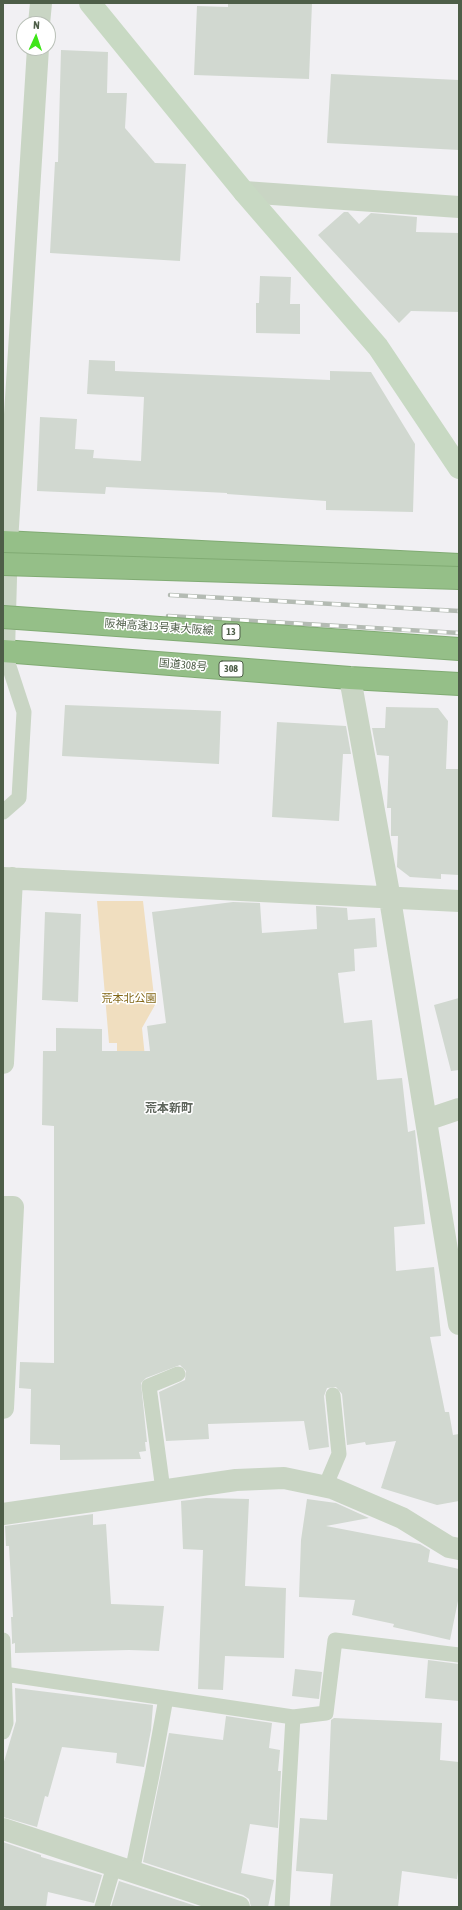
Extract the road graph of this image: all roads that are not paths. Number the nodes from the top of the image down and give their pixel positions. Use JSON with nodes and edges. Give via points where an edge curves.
{"nodes":[{"id":1,"x":41,"y":3,"type":"edge"},
{"id":2,"x":90,"y":3,"type":"edge"},
{"id":3,"x":40,"y":16,"type":"edge"},
{"id":4,"x":37,"y":56,"type":"edge"},
{"id":5,"x":244,"y":192,"type":"junction"},
{"id":6,"x":459,"y":207,"type":"edge"},
{"id":7,"x":459,"y":468,"type":"edge"},
{"id":8,"x":5,"y":542,"type":"edge"},
{"id":9,"x":3,"y":564,"type":"edge"},
{"id":10,"x":459,"y":565,"type":"edge"},
{"id":11,"x":459,"y":578,"type":"edge"},
{"id":12,"x":3,"y":617,"type":"edge"},
{"id":13,"x":459,"y":649,"type":"edge"},
{"id":14,"x":3,"y":652,"type":"edge"},
{"id":15,"x":350,"y":678,"type":"junction"},
{"id":16,"x":459,"y":684,"type":"edge"},
{"id":17,"x":3,"y":812,"type":"edge"},
{"id":18,"x":8,"y":878,"type":"edge"},
{"id":19,"x":390,"y":899,"type":"junction"},
{"id":20,"x":459,"y":901,"type":"edge"},
{"id":21,"x":3,"y":1063,"type":"edge"},
{"id":22,"x":459,"y":1109,"type":"edge"},
{"id":23,"x":426,"y":1120,"type":"junction"},
{"id":24,"x":3,"y":1207,"type":"edge"},
{"id":25,"x":459,"y":1324,"type":"edge"},
{"id":26,"x":178,"y":1374,"type":"dead end"},
{"id":27,"x":333,"y":1395,"type":"dead end"},
{"id":28,"x":3,"y":1408,"type":"edge"},
{"id":29,"x":325,"y":1487,"type":"junction"},
{"id":30,"x":163,"y":1490,"type":"junction"},
{"id":31,"x":3,"y":1514,"type":"edge"},
{"id":32,"x":459,"y":1550,"type":"edge"},
{"id":33,"x":3,"y":1640,"type":"edge"},
{"id":34,"x":459,"y":1655,"type":"edge"},
{"id":35,"x":4,"y":1674,"type":"junction"},
{"id":36,"x":166,"y":1698,"type":"junction"},
{"id":37,"x":293,"y":1717,"type":"junction"},
{"id":38,"x":3,"y":1732,"type":"edge"},
{"id":39,"x":3,"y":1829,"type":"edge"},
{"id":40,"x":123,"y":1869,"type":"junction"},
{"id":41,"x":102,"y":1907,"type":"edge"},
{"id":42,"x":239,"y":1907,"type":"edge"},
{"id":43,"x":282,"y":1907,"type":"edge"}],
"edges":[{"from":1,"to":3,"type":"street"},
{"from":2,"to":5,"type":"street"},
{"from":4,"to":8,"type":"street"},
{"from":5,"to":6,"type":"street"},
{"from":5,"to":7,"type":"street","via":[[378,347]]},
{"from":8,"to":10,"type":"highway"},
{"from":8,"to":14,"type":"street"},
{"from":9,"to":11,"type":"highway","bridge":true},
{"from":12,"to":13,"type":"highway","name":"阪神高速13号東大阪線","number":"13","bridge":true},
{"from":14,"to":15,"type":"highway","name":"国道308号","number":"308"},
{"from":14,"to":17,"type":"lane","via":[[24,712],[19,798]]},
{"from":15,"to":16,"type":"highway","name":"国道308号","number":"308"},
{"from":15,"to":19,"type":"street"},
{"from":18,"to":19,"type":"street"},
{"from":18,"to":21,"type":"street"},
{"from":19,"to":20,"type":"street"},
{"from":19,"to":23,"type":"street"},
{"from":22,"to":23,"type":"street"},
{"from":23,"to":25,"type":"street"},
{"from":24,"to":28,"type":"street","via":[[13,1207]]},
{"from":26,"to":30,"type":"lane","via":[[149,1386]]},
{"from":27,"to":29,"type":"lane","via":[[339,1454]]},
{"from":29,"to":30,"type":"street","via":[[284,1478],[236,1480]]},
{"from":29,"to":32,"type":"street","via":[[402,1518],[449,1547]]},
{"from":30,"to":31,"type":"street"},
{"from":33,"to":35,"type":"lane"},
{"from":34,"to":37,"type":"lane","via":[[335,1640],[326,1713]]},
{"from":35,"to":36,"type":"lane"},
{"from":35,"to":38,"type":"lane","via":[[6,1723]]},
{"from":36,"to":37,"type":"lane"},
{"from":36,"to":40,"type":"lane","via":[[152,1775]]},
{"from":37,"to":43,"type":"lane"},
{"from":39,"to":40,"type":"street"},
{"from":40,"to":41,"type":"lane"},
{"from":40,"to":42,"type":"street"}]}
